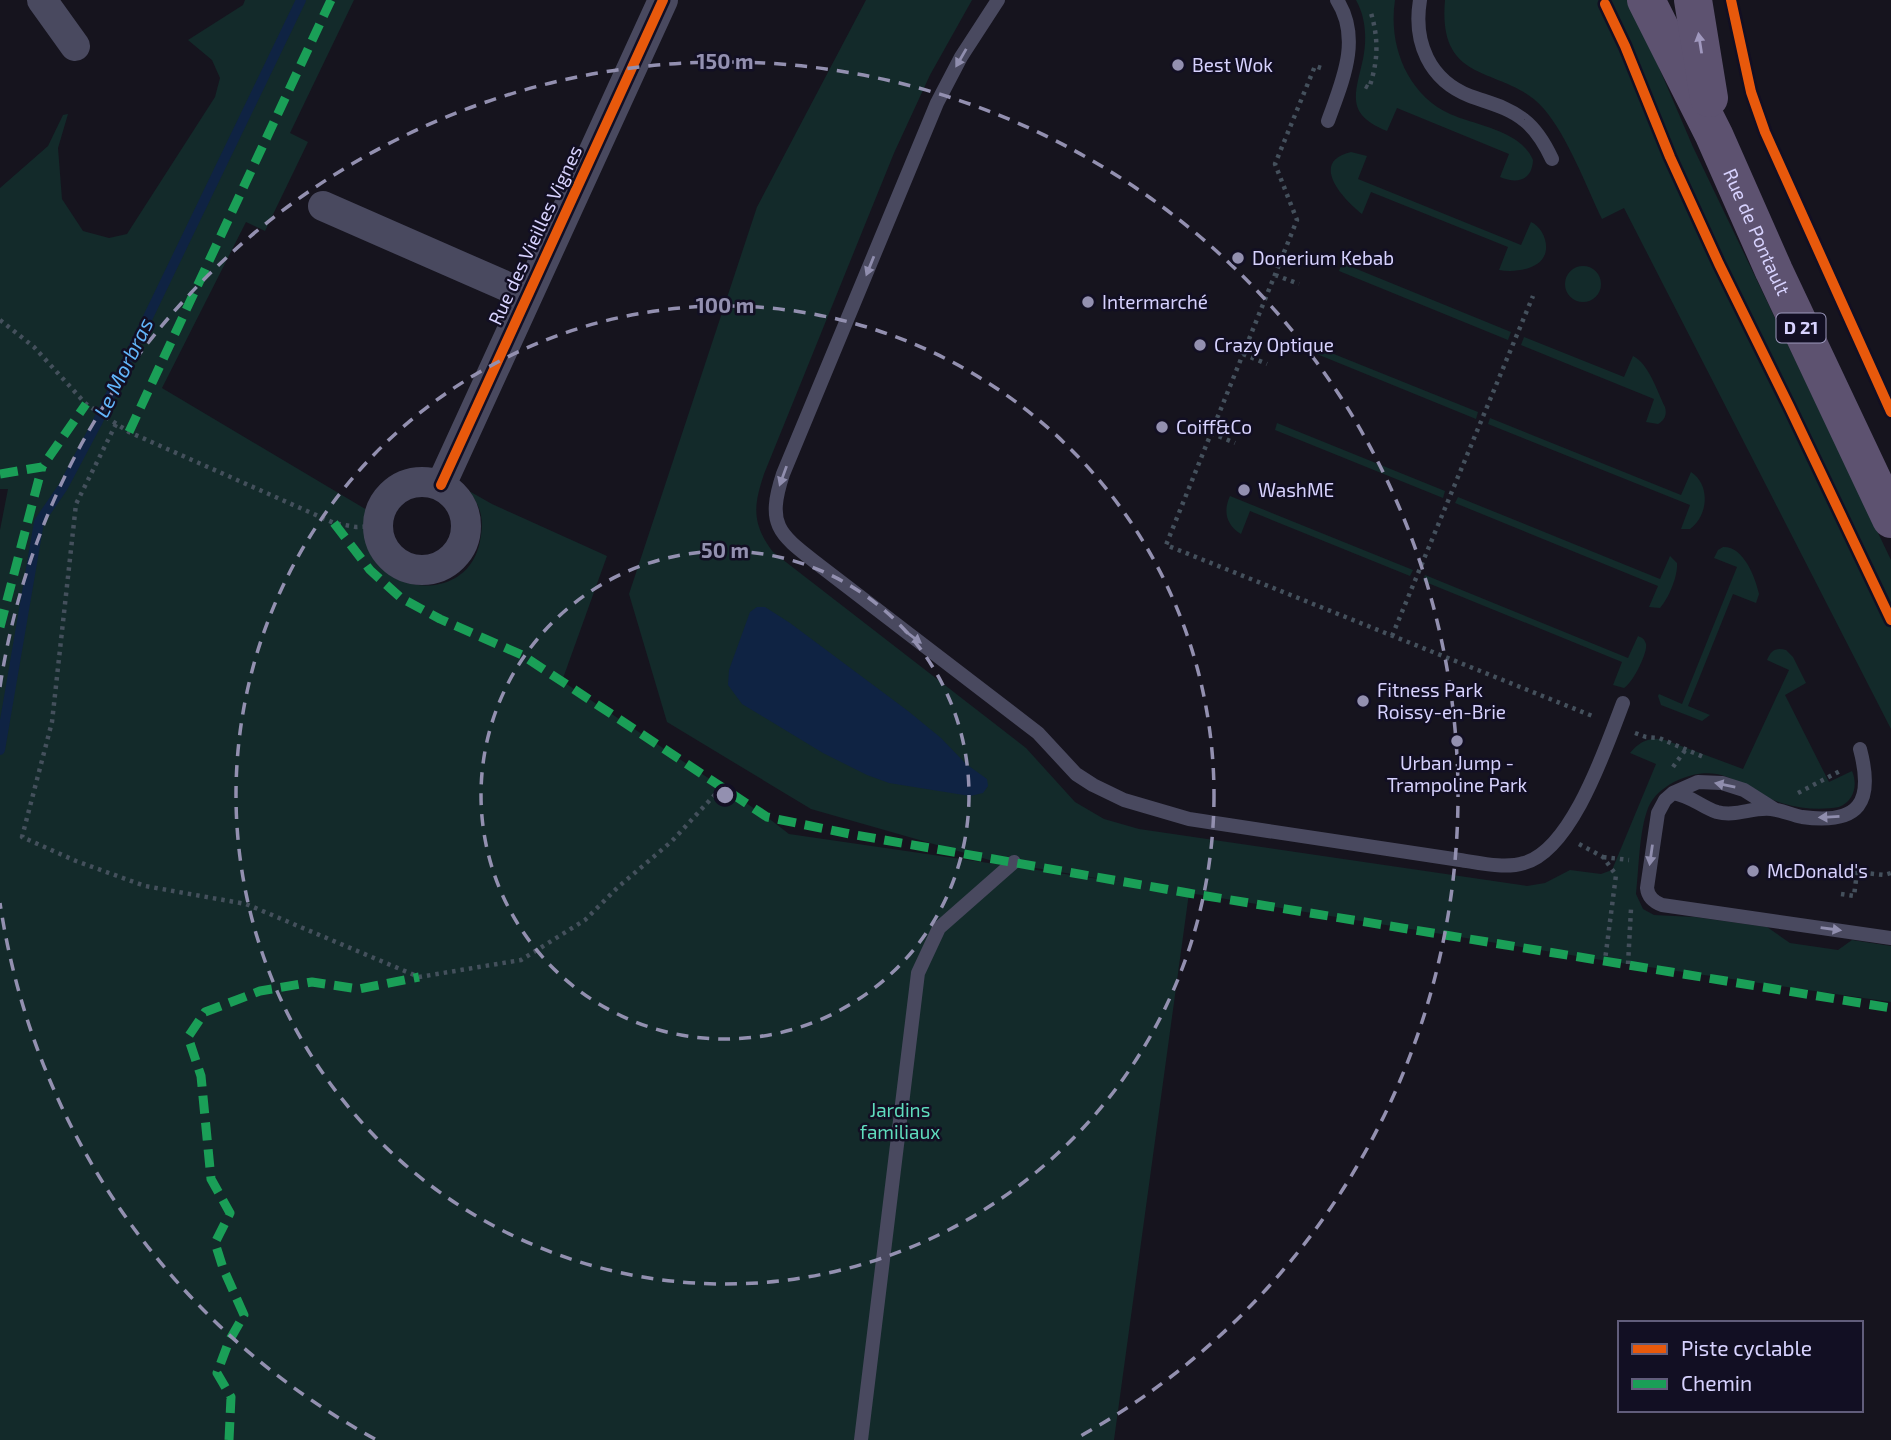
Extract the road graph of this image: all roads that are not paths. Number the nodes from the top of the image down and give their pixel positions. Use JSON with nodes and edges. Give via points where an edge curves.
{"nodes":[{"id":1,"x":41,"y":0,"type":"edge"},
{"id":2,"x":663,"y":0,"type":"edge"},
{"id":3,"x":998,"y":0,"type":"edge"},
{"id":4,"x":1337,"y":0,"type":"edge"},
{"id":5,"x":1420,"y":0,"type":"edge"},
{"id":6,"x":1646,"y":0,"type":"edge"},
{"id":7,"x":1693,"y":0,"type":"edge"},
{"id":8,"x":75,"y":46,"type":"dead end"},
{"id":9,"x":1328,"y":121,"type":"dead end"},
{"id":10,"x":1714,"y":135,"type":"junction"},
{"id":11,"x":1552,"y":159,"type":"dead end"},
{"id":12,"x":323,"y":206,"type":"dead end"},
{"id":13,"x":526,"y":295,"type":"junction"},
{"id":14,"x":440,"y":485,"type":"junction"},
{"id":15,"x":1891,"y":519,"type":"edge"},
{"id":16,"x":1623,"y":703,"type":"dead end"},
{"id":17,"x":1860,"y":749,"type":"dead end"},
{"id":18,"x":1673,"y":793,"type":"junction"},
{"id":19,"x":1774,"y":809,"type":"junction"},
{"id":20,"x":1014,"y":862,"type":"dead end"},
{"id":21,"x":1891,"y":938,"type":"edge"},
{"id":22,"x":861,"y":1440,"type":"edge"}],
"edges":[{"from":1,"to":8,"type":"street"},
{"from":2,"to":13,"type":"street","name":"Rue des Vieilles Vignes"},
{"from":3,"to":16,"type":"lane","one_way":true,"via":[[961,57],[916,151],[781,480],[774,506],[780,529],[793,544],[1038,733],[1076,774],[1124,800],[1189,818],[1496,864],[1531,861],[1562,835],[1576,811]]},
{"from":4,"to":9,"type":"lane","via":[[1350,37],[1348,60]]},
{"from":5,"to":11,"type":"lane","via":[[1422,50],[1438,75],[1464,93],[1526,121]]},
{"from":6,"to":10,"type":"main road","name":"Rue de Pontault","number":"D 21"},
{"from":10,"to":7,"type":"main road","name":"Rue de Pontault","number":"D 21","one_way":true},
{"from":10,"to":15,"type":"main road","name":"Rue de Pontault","number":"D 21"},
{"from":12,"to":13,"type":"street"},
{"from":13,"to":14,"type":"street","name":"Rue des Vieilles Vignes"},
{"from":14,"to":14,"type":"street","via":[[463,508],[466,536],[452,560],[439,568],[411,569],[387,554],[380,541],[381,511],[399,488],[413,482]]},
{"from":17,"to":19,"type":"lane","one_way":true,"via":[[1866,793],[1854,811],[1809,817]]},
{"from":18,"to":19,"type":"lane","via":[[1725,813]]},
{"from":19,"to":18,"type":"lane","one_way":true,"via":[[1744,790],[1722,783],[1698,782]]},
{"from":18,"to":21,"type":"lane","one_way":true,"via":[[1657,817],[1647,888],[1655,902]]},
{"from":20,"to":22,"type":"lane","via":[[939,928],[918,972]]}]}
